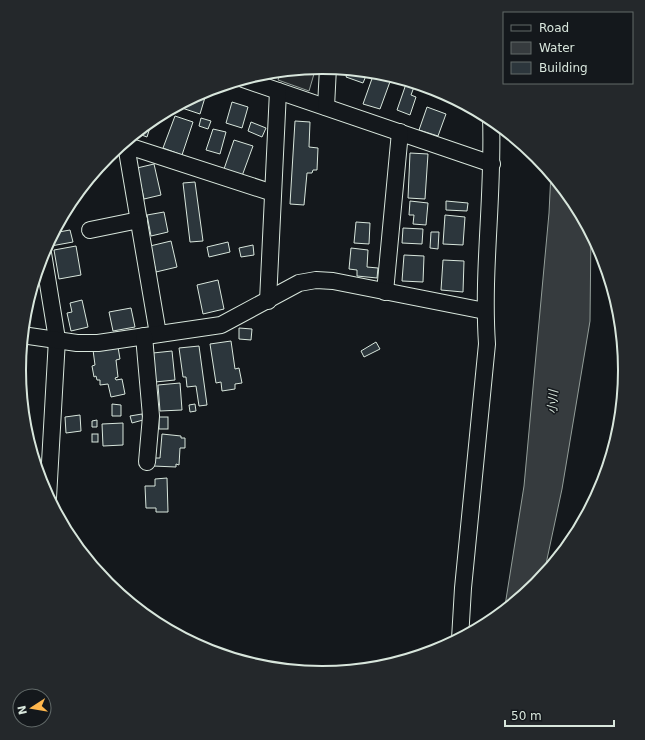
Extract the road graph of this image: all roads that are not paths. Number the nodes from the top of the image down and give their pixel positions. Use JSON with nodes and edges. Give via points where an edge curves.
{"nodes":[{"id":1,"x":328,"y":74,"type":"edge"},
{"id":2,"x":253,"y":82,"type":"edge"},
{"id":3,"x":278,"y":91,"type":"junction"},
{"id":4,"x":326,"y":107,"type":"junction"},
{"id":5,"x":491,"y":126,"type":"edge"},
{"id":6,"x":400,"y":132,"type":"junction"},
{"id":7,"x":129,"y":146,"type":"edge"},
{"id":8,"x":125,"y":149,"type":"edge"},
{"id":9,"x":492,"y":164,"type":"junction"},
{"id":10,"x":273,"y":193,"type":"junction"},
{"id":11,"x":139,"y":220,"type":"junction"},
{"id":12,"x":90,"y":230,"type":"dead end"},
{"id":13,"x":45,"y":268,"type":"edge"},
{"id":14,"x":385,"y":292,"type":"junction"},
{"id":15,"x":268,"y":301,"type":"junction"},
{"id":16,"x":485,"y":311,"type":"junction"},
{"id":17,"x":151,"y":335,"type":"junction"},
{"id":18,"x":29,"y":336,"type":"edge"},
{"id":19,"x":57,"y":339,"type":"junction"},
{"id":20,"x":147,"y":462,"type":"dead end"},
{"id":21,"x":49,"y":483,"type":"edge"},
{"id":22,"x":460,"y":633,"type":"edge"}],
"edges":[{"from":1,"to":4,"type":"street"},
{"from":2,"to":3,"type":"street"},
{"from":3,"to":4,"type":"street"},
{"from":3,"to":10,"type":"street"},
{"from":4,"to":6,"type":"street"},
{"from":5,"to":9,"type":"street"},
{"from":6,"to":9,"type":"street"},
{"from":6,"to":14,"type":"street"},
{"from":7,"to":10,"type":"street"},
{"from":8,"to":11,"type":"street"},
{"from":9,"to":16,"type":"street"},
{"from":10,"to":15,"type":"street"},
{"from":11,"to":12,"type":"street"},
{"from":11,"to":17,"type":"street"},
{"from":13,"to":19,"type":"street"},
{"from":14,"to":15,"type":"street","via":[[316,280],[300,282]]},
{"from":14,"to":16,"type":"street"},
{"from":15,"to":17,"type":"street","via":[[221,325]]},
{"from":16,"to":22,"type":"street","via":[[487,344]]},
{"from":17,"to":19,"type":"street","via":[[98,343],[77,343]]},
{"from":17,"to":20,"type":"street","via":[[151,416]]},
{"from":18,"to":19,"type":"street"},
{"from":19,"to":21,"type":"street"}]}
